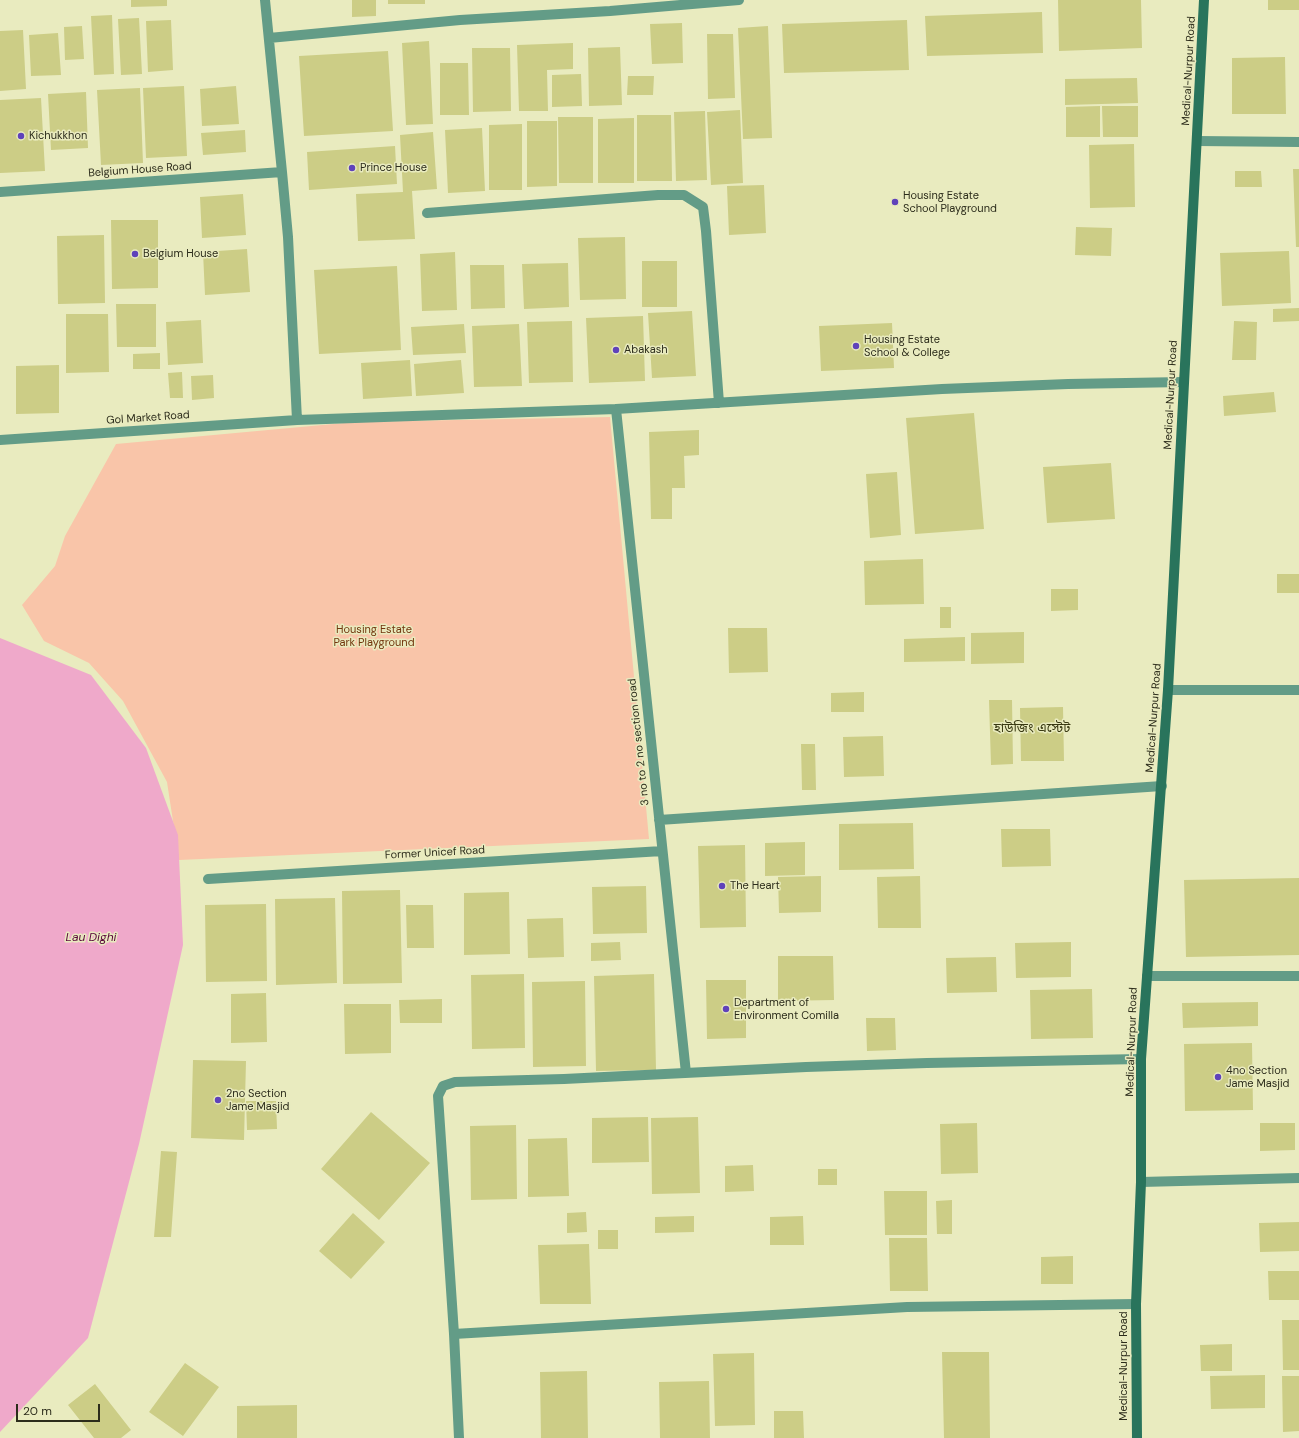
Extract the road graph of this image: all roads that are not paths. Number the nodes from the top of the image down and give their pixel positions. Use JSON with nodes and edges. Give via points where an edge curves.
{"nodes":[{"id":1,"x":265,"y":0,"type":"edge"},
{"id":2,"x":739,"y":0,"type":"edge"},
{"id":3,"x":1204,"y":0,"type":"edge"},
{"id":4,"x":269,"y":38,"type":"junction"},
{"id":5,"x":1197,"y":141,"type":"junction"},
{"id":6,"x":1299,"y":142,"type":"edge"},
{"id":7,"x":282,"y":172,"type":"junction"},
{"id":8,"x":0,"y":192,"type":"edge"},
{"id":9,"x":427,"y":213,"type":"dead end"},
{"id":10,"x":1184,"y":382,"type":"junction"},
{"id":11,"x":719,"y":403,"type":"junction"},
{"id":12,"x":616,"y":409,"type":"junction"},
{"id":13,"x":298,"y":420,"type":"junction"},
{"id":14,"x":0,"y":440,"type":"edge"},
{"id":15,"x":1168,"y":690,"type":"junction"},
{"id":16,"x":1299,"y":690,"type":"edge"},
{"id":17,"x":1162,"y":786,"type":"junction"},
{"id":18,"x":659,"y":820,"type":"junction"},
{"id":19,"x":662,"y":851,"type":"junction"},
{"id":20,"x":208,"y":879,"type":"dead end"},
{"id":21,"x":1147,"y":976,"type":"junction"},
{"id":22,"x":1299,"y":976,"type":"edge"},
{"id":23,"x":1141,"y":1059,"type":"junction"},
{"id":24,"x":686,"y":1073,"type":"junction"},
{"id":25,"x":1299,"y":1178,"type":"edge"},
{"id":26,"x":1140,"y":1182,"type":"junction"},
{"id":27,"x":1136,"y":1304,"type":"junction"},
{"id":28,"x":454,"y":1334,"type":"junction"},
{"id":29,"x":458,"y":1438,"type":"edge"},
{"id":30,"x":1137,"y":1438,"type":"edge"}],
"edges":[{"from":1,"to":4,"type":"street"},
{"from":2,"to":4,"type":"street","via":[[460,20]]},
{"from":3,"to":5,"type":"street","name":"Medical-Nurpur Road"},
{"from":4,"to":7,"type":"street"},
{"from":5,"to":6,"type":"street"},
{"from":5,"to":10,"type":"street","name":"Medical-Nurpur Road"},
{"from":7,"to":8,"type":"street","name":"Belgium House Road"},
{"from":7,"to":13,"type":"street"},
{"from":9,"to":11,"type":"street","via":[[658,195],[684,195],[703,207]]},
{"from":10,"to":11,"type":"street","name":"Gol Market Road","via":[[942,389]]},
{"from":10,"to":15,"type":"street","name":"Medical-Nurpur Road"},
{"from":11,"to":12,"type":"street","name":"Gol Market Road"},
{"from":12,"to":13,"type":"street","name":"Gol Market Road"},
{"from":12,"to":18,"type":"street","name":"3 no to 2 no section road"},
{"from":13,"to":14,"type":"street","name":"Gol Market Road"},
{"from":15,"to":16,"type":"street"},
{"from":15,"to":17,"type":"street","name":"Medical-Nurpur Road"},
{"from":17,"to":18,"type":"street"},
{"from":17,"to":21,"type":"street","name":"Medical-Nurpur Road"},
{"from":18,"to":19,"type":"street","name":"3 no to 2 no section road"},
{"from":19,"to":20,"type":"street","name":"Former Unicef Road"},
{"from":19,"to":24,"type":"street","name":"3 no to 2 no section road"},
{"from":21,"to":22,"type":"street"},
{"from":21,"to":23,"type":"street","name":"Medical-Nurpur Road"},
{"from":23,"to":24,"type":"street","via":[[927,1063]]},
{"from":23,"to":26,"type":"street","name":"Medical-Nurpur Road"},
{"from":24,"to":28,"type":"street","via":[[455,1082],[443,1086],[438,1096]]},
{"from":25,"to":26,"type":"street"},
{"from":26,"to":27,"type":"street","name":"Medical-Nurpur Road"},
{"from":27,"to":28,"type":"street","via":[[907,1307]]},
{"from":27,"to":30,"type":"street","name":"Medical-Nurpur Road"},
{"from":28,"to":29,"type":"street"}]}
